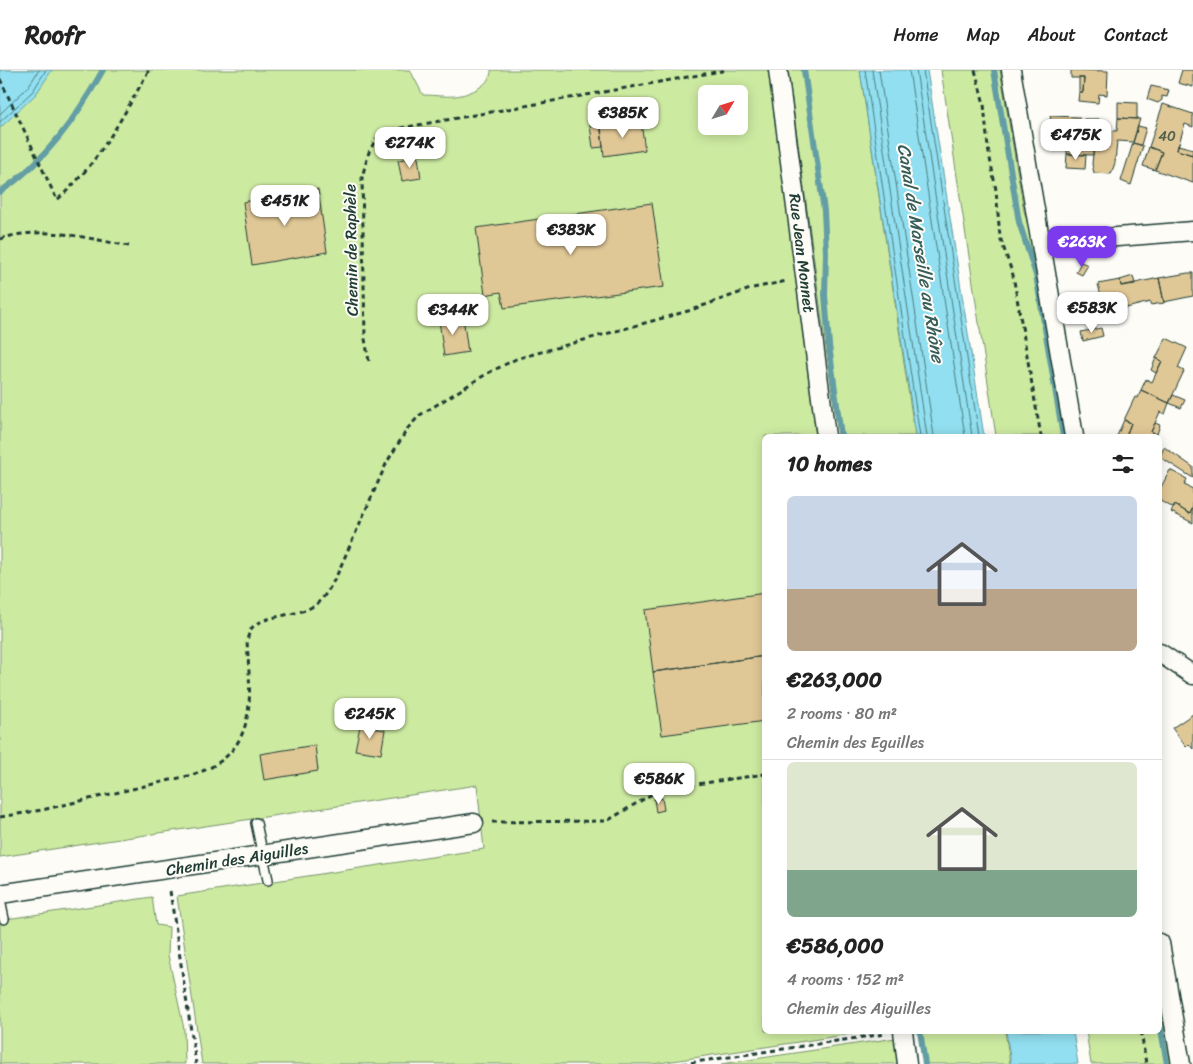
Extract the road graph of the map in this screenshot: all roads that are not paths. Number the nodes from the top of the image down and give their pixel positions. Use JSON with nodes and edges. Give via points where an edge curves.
{"nodes":[{"id":1,"x":778,"y":70,"type":"edge"},
{"id":2,"x":1011,"y":70,"type":"edge"},
{"id":3,"x":1193,"y":231,"type":"edge"},
{"id":4,"x":1041,"y":243,"type":"junction"},
{"id":5,"x":826,"y":434,"type":"edge"},
{"id":6,"x":1074,"y":434,"type":"edge"},
{"id":7,"x":1162,"y":654,"type":"edge"},
{"id":8,"x":1193,"y":675,"type":"edge"},
{"id":9,"x":256,"y":823,"type":"dead end"},
{"id":10,"x":474,"y":823,"type":"road end"},
{"id":11,"x":263,"y":855,"type":"junction"},
{"id":12,"x":268,"y":880,"type":"dead end"},
{"id":13,"x":0,"y":894,"type":"edge"},
{"id":14,"x":0,"y":900,"type":"edge"},
{"id":15,"x":4,"y":919,"type":"dead end"},
{"id":16,"x":1162,"y":955,"type":"edge"},
{"id":17,"x":897,"y":1034,"type":"edge"},
{"id":18,"x":907,"y":1064,"type":"edge"},
{"id":19,"x":1181,"y":1064,"type":"edge"}],
"edges":[{"from":1,"to":5,"type":"street","name":"Rue Jean Monnet"},
{"from":2,"to":4,"type":"street"},
{"from":3,"to":4,"type":"street"},
{"from":4,"to":6,"type":"street"},
{"from":7,"to":8,"type":"street"},
{"from":9,"to":11,"type":"lane"},
{"from":10,"to":11,"type":"street","name":"Chemin des Aiguilles"},
{"from":11,"to":12,"type":"lane"},
{"from":11,"to":13,"type":"street","name":"Chemin des Aiguilles"},
{"from":14,"to":15,"type":"lane"},
{"from":16,"to":19,"type":"street"},
{"from":17,"to":18,"type":"street"}]}
